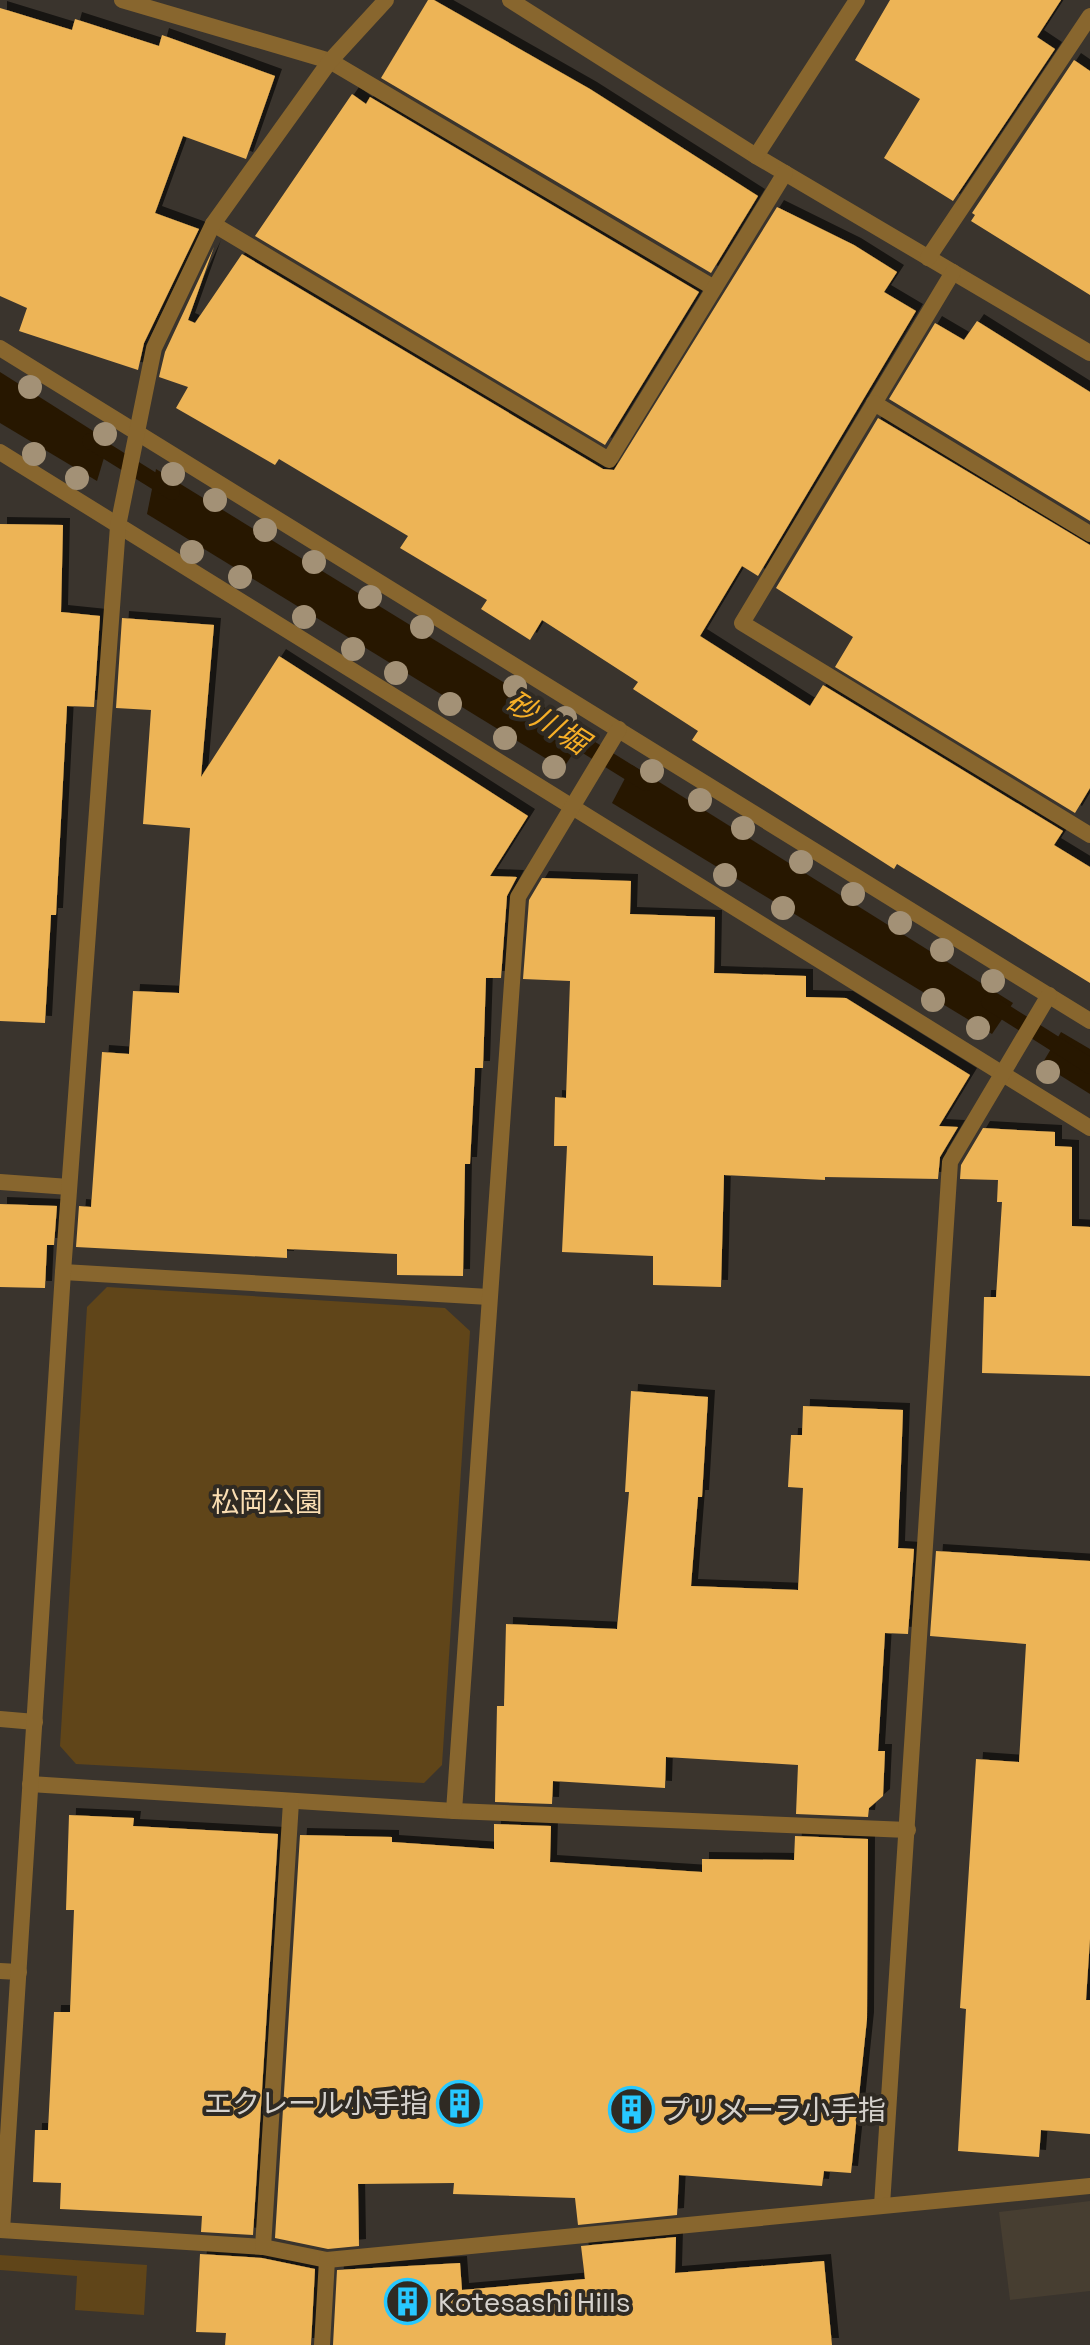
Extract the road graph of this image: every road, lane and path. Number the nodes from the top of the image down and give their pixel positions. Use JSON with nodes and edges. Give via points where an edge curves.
{"nodes":[{"id":1,"x":122,"y":0,"type":"edge"},
{"id":2,"x":386,"y":0,"type":"edge"},
{"id":3,"x":510,"y":0,"type":"edge"},
{"id":4,"x":857,"y":0,"type":"edge"},
{"id":5,"x":1090,"y":16,"type":"edge"},
{"id":6,"x":330,"y":61,"type":"junction"},
{"id":7,"x":756,"y":156,"type":"junction"},
{"id":8,"x":785,"y":173,"type":"junction"},
{"id":9,"x":213,"y":224,"type":"junction"},
{"id":10,"x":928,"y":258,"type":"junction"},
{"id":11,"x":953,"y":272,"type":"junction"},
{"id":12,"x":714,"y":288,"type":"junction"},
{"id":13,"x":0,"y":348,"type":"edge"},
{"id":14,"x":1090,"y":353,"type":"edge"},
{"id":15,"x":874,"y":403,"type":"junction"},
{"id":16,"x":136,"y":430,"type":"junction"},
{"id":17,"x":0,"y":452,"type":"edge"},
{"id":18,"x":118,"y":526,"type":"junction"},
{"id":19,"x":1090,"y":534,"type":"edge"},
{"id":20,"x":619,"y":729,"type":"junction"},
{"id":21,"x":571,"y":809,"type":"junction"},
{"id":22,"x":1090,"y":835,"type":"edge"},
{"id":23,"x":1049,"y":995,"type":"junction"},
{"id":24,"x":1090,"y":1021,"type":"edge"},
{"id":25,"x":1000,"y":1072,"type":"junction"},
{"id":26,"x":1090,"y":1128,"type":"edge"},
{"id":27,"x":0,"y":1182,"type":"edge"},
{"id":28,"x":69,"y":1187,"type":"junction"},
{"id":29,"x":63,"y":1272,"type":"junction"},
{"id":30,"x":489,"y":1297,"type":"junction"},
{"id":31,"x":0,"y":1719,"type":"edge"},
{"id":32,"x":35,"y":1722,"type":"junction"},
{"id":33,"x":30,"y":1784,"type":"junction"},
{"id":34,"x":291,"y":1802,"type":"junction"},
{"id":35,"x":454,"y":1811,"type":"junction"},
{"id":36,"x":908,"y":1830,"type":"junction"},
{"id":37,"x":0,"y":1971,"type":"edge"},
{"id":38,"x":19,"y":1972,"type":"junction"},
{"id":39,"x":1090,"y":2186,"type":"edge"},
{"id":40,"x":882,"y":2205,"type":"junction"},
{"id":41,"x":1,"y":2230,"type":"edge"},
{"id":42,"x":263,"y":2247,"type":"junction"},
{"id":43,"x":327,"y":2260,"type":"junction"},
{"id":44,"x":322,"y":2345,"type":"edge"}],
"edges":[{"from":1,"to":6,"type":"street"},
{"from":2,"to":6,"type":"street"},
{"from":3,"to":7,"type":"street"},
{"from":4,"to":7,"type":"street"},
{"from":5,"to":10,"type":"street"},
{"from":6,"to":9,"type":"street"},
{"from":6,"to":12,"type":"street"},
{"from":7,"to":8,"type":"street"},
{"from":8,"to":10,"type":"street"},
{"from":8,"to":12,"type":"street"},
{"from":9,"to":12,"type":"street","via":[[609,460]]},
{"from":9,"to":16,"type":"street","via":[[154,348]]},
{"from":10,"to":11,"type":"street"},
{"from":11,"to":14,"type":"street"},
{"from":11,"to":15,"type":"street"},
{"from":13,"to":16,"type":"street"},
{"from":15,"to":19,"type":"street"},
{"from":15,"to":22,"type":"street","via":[[742,623]]},
{"from":16,"to":18,"type":"street"},
{"from":16,"to":20,"type":"street"},
{"from":17,"to":18,"type":"street"},
{"from":18,"to":21,"type":"street"},
{"from":18,"to":28,"type":"street"},
{"from":20,"to":21,"type":"street"},
{"from":20,"to":23,"type":"street"},
{"from":21,"to":25,"type":"street"},
{"from":21,"to":30,"type":"street","via":[[518,897]]},
{"from":23,"to":24,"type":"street"},
{"from":23,"to":25,"type":"street"},
{"from":25,"to":26,"type":"street"},
{"from":25,"to":36,"type":"street","via":[[950,1162]]},
{"from":27,"to":28,"type":"street"},
{"from":28,"to":29,"type":"street"},
{"from":29,"to":30,"type":"street"},
{"from":29,"to":32,"type":"street"},
{"from":30,"to":35,"type":"street"},
{"from":31,"to":32,"type":"street"},
{"from":32,"to":33,"type":"street"},
{"from":33,"to":34,"type":"street"},
{"from":33,"to":38,"type":"street"},
{"from":34,"to":35,"type":"street"},
{"from":34,"to":42,"type":"street"},
{"from":35,"to":36,"type":"street"},
{"from":36,"to":40,"type":"street"},
{"from":37,"to":38,"type":"street"},
{"from":38,"to":41,"type":"street"},
{"from":39,"to":40,"type":"street"},
{"from":40,"to":43,"type":"street"},
{"from":41,"to":42,"type":"street"},
{"from":42,"to":43,"type":"street"},
{"from":43,"to":44,"type":"street"}]}
